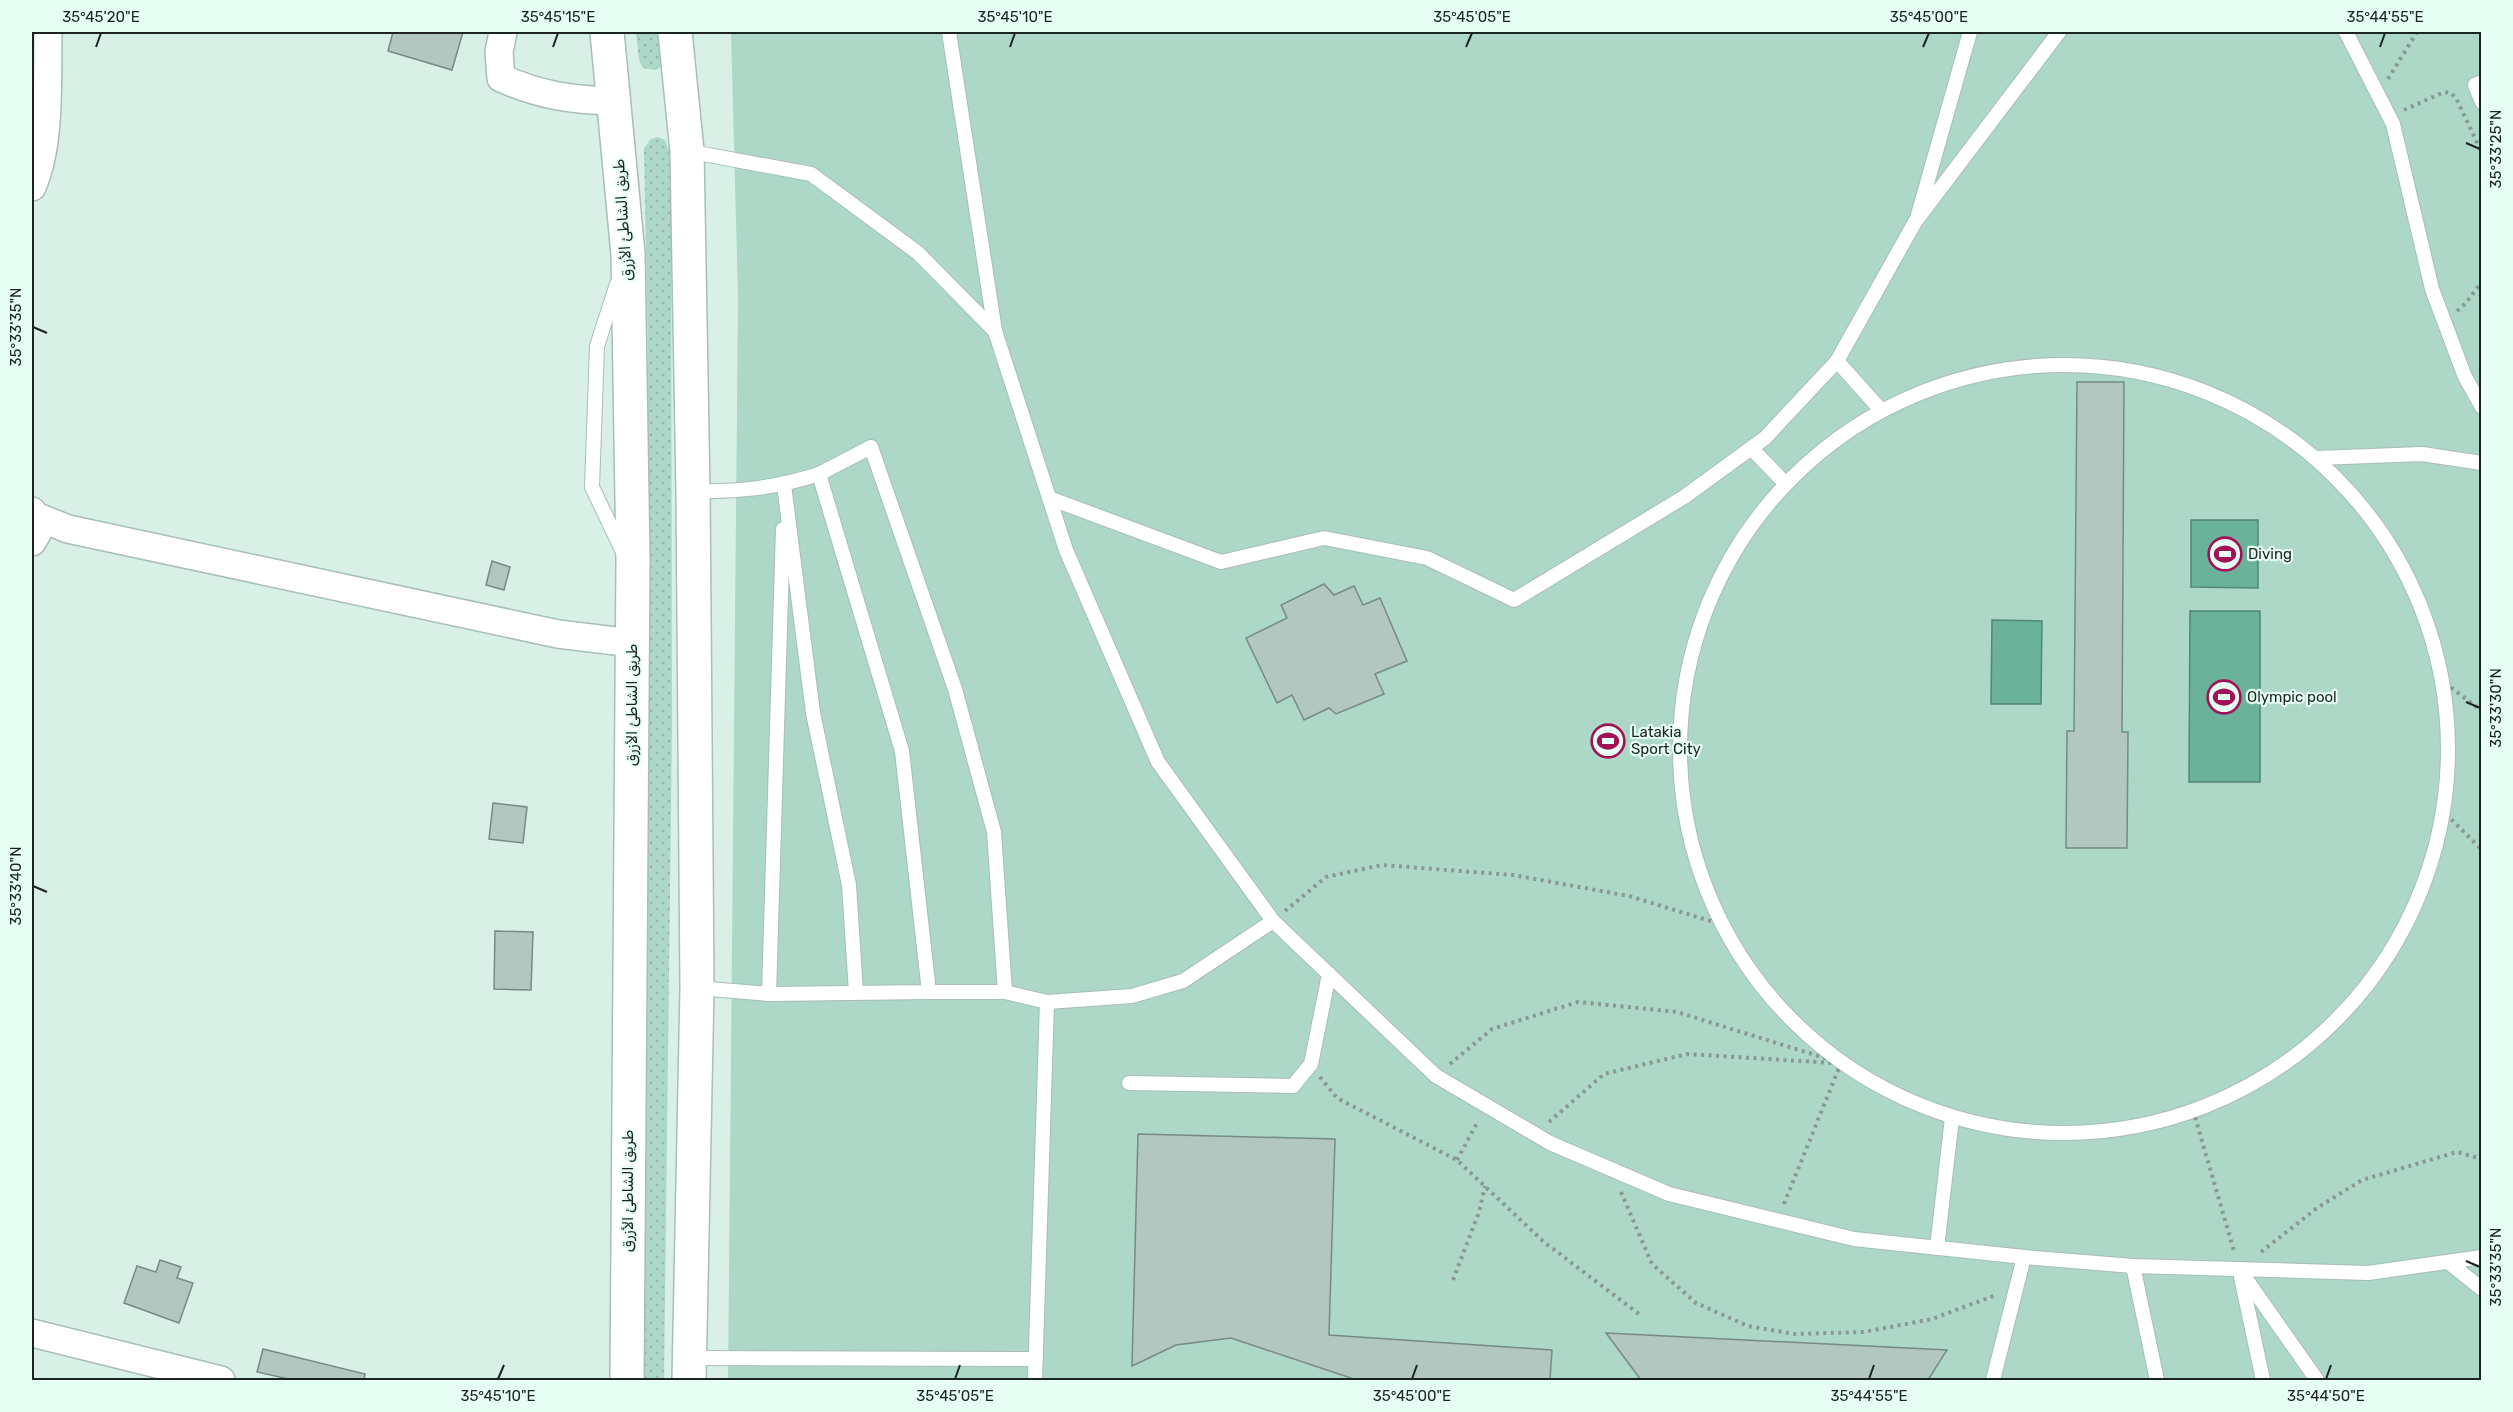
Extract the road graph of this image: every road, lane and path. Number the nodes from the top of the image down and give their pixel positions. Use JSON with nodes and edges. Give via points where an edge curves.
{"nodes":[{"id":1,"x":48,"y":32,"type":"edge"},
{"id":2,"x":503,"y":32,"type":"edge"},
{"id":3,"x":607,"y":32,"type":"edge"},
{"id":4,"x":675,"y":32,"type":"edge"},
{"id":5,"x":949,"y":32,"type":"edge"},
{"id":6,"x":1970,"y":32,"type":"edge"},
{"id":7,"x":2059,"y":32,"type":"edge"},
{"id":8,"x":2346,"y":32,"type":"edge"},
{"id":9,"x":2417,"y":32,"type":"edge"},
{"id":10,"x":2481,"y":82,"type":"edge"},
{"id":11,"x":2378,"y":95,"type":"junction"},
{"id":12,"x":613,"y":101,"type":"junction"},
{"id":13,"x":2481,"y":102,"type":"edge"},
{"id":14,"x":2390,"y":117,"type":"junction"},
{"id":15,"x":687,"y":151,"type":"junction"},
{"id":16,"x":2481,"y":153,"type":"edge"},
{"id":17,"x":32,"y":187,"type":"edge"},
{"id":18,"x":1915,"y":222,"type":"junction"},
{"id":19,"x":2481,"y":282,"type":"edge"},
{"id":20,"x":2443,"y":319,"type":"junction"},
{"id":21,"x":995,"y":331,"type":"junction"},
{"id":22,"x":1837,"y":361,"type":"junction"},
{"id":23,"x":2481,"y":407,"type":"edge"},
{"id":24,"x":1880,"y":409,"type":"junction"},
{"id":25,"x":1752,"y":448,"type":"junction"},
{"id":26,"x":2317,"y":458,"type":"junction"},
{"id":27,"x":2481,"y":463,"type":"edge"},
{"id":28,"x":819,"y":474,"type":"junction"},
{"id":29,"x":1784,"y":482,"type":"junction"},
{"id":30,"x":784,"y":485,"type":"junction"},
{"id":31,"x":693,"y":491,"type":"junction"},
{"id":32,"x":1049,"y":498,"type":"junction"},
{"id":33,"x":36,"y":524,"type":"edge"},
{"id":34,"x":632,"y":643,"type":"junction"},
{"id":35,"x":2445,"y":683,"type":"junction"},
{"id":36,"x":2481,"y":711,"type":"edge"},
{"id":37,"x":2446,"y":814,"type":"junction"},
{"id":38,"x":2481,"y":850,"type":"edge"},
{"id":39,"x":1273,"y":921,"type":"junction"},
{"id":40,"x":1720,"y":924,"type":"junction"},
{"id":41,"x":1329,"y":974,"type":"junction"},
{"id":42,"x":697,"y":988,"type":"junction"},
{"id":43,"x":856,"y":992,"type":"junction"},
{"id":44,"x":929,"y":992,"type":"junction"},
{"id":45,"x":1005,"y":992,"type":"junction"},
{"id":46,"x":769,"y":994,"type":"junction"},
{"id":47,"x":1047,"y":1002,"type":"junction"},
{"id":48,"x":1841,"y":1063,"type":"junction"},
{"id":49,"x":1311,"y":1064,"type":"junction"},
{"id":50,"x":1436,"y":1076,"type":"junction"},
{"id":51,"x":1129,"y":1083,"type":"dead end"},
{"id":52,"x":1487,"y":1106,"type":"junction"},
{"id":53,"x":2193,"y":1110,"type":"junction"},
{"id":54,"x":1952,"y":1118,"type":"junction"},
{"id":55,"x":1535,"y":1134,"type":"junction"},
{"id":56,"x":2481,"y":1158,"type":"edge"},
{"id":57,"x":1457,"y":1160,"type":"junction"},
{"id":58,"x":1611,"y":1169,"type":"junction"},
{"id":59,"x":1485,"y":1186,"type":"junction"},
{"id":60,"x":1777,"y":1220,"type":"junction"},
{"id":61,"x":1937,"y":1248,"type":"junction"},
{"id":62,"x":2024,"y":1257,"type":"junction"},
{"id":63,"x":2481,"y":1257,"type":"edge"},
{"id":64,"x":2448,"y":1262,"type":"junction"},
{"id":65,"x":2133,"y":1266,"type":"junction"},
{"id":66,"x":2239,"y":1269,"type":"junction"},
{"id":67,"x":1453,"y":1280,"type":"dead end"},
{"id":68,"x":2016,"y":1288,"type":"junction"},
{"id":69,"x":2481,"y":1289,"type":"edge"},
{"id":70,"x":1639,"y":1314,"type":"dead end"},
{"id":71,"x":32,"y":1333,"type":"edge"},
{"id":72,"x":1036,"y":1359,"type":"junction"},
{"id":73,"x":690,"y":1369,"type":"edge"},
{"id":74,"x":221,"y":1380,"type":"edge"},
{"id":75,"x":627,"y":1380,"type":"edge"},
{"id":76,"x":1035,"y":1380,"type":"edge"},
{"id":77,"x":1993,"y":1380,"type":"edge"},
{"id":78,"x":2157,"y":1380,"type":"edge"},
{"id":79,"x":2263,"y":1380,"type":"edge"},
{"id":80,"x":2317,"y":1380,"type":"edge"}],
"edges":[{"from":1,"to":17,"type":"street","via":[[40,169]]},
{"from":2,"to":12,"type":"street","via":[[499,52],[501,78],[570,100]]},
{"from":3,"to":12,"type":"main road","name":"طريق الشاطئ الأزرق"},
{"from":4,"to":15,"type":"main road"},
{"from":5,"to":21,"type":"lane"},
{"from":6,"to":18,"type":"lane"},
{"from":7,"to":18,"type":"lane"},
{"from":8,"to":11,"type":"lane"},
{"from":9,"to":11,"type":"path"},
{"from":10,"to":13,"type":"lane","via":[[2475,85]]},
{"from":11,"to":14,"type":"lane"},
{"from":12,"to":34,"type":"main road","name":"طريق الشاطئ الأزرق","via":[[628,254]]},
{"from":14,"to":16,"type":"path","via":[[2444,92],[2451,93],[2457,98]]},
{"from":14,"to":20,"type":"lane","via":[[2432,289]]},
{"from":15,"to":21,"type":"lane","via":[[811,174],[918,253]]},
{"from":15,"to":31,"type":"main road"},
{"from":18,"to":22,"type":"lane"},
{"from":19,"to":20,"type":"path","via":[[2465,304]]},
{"from":20,"to":23,"type":"lane"},
{"from":21,"to":32,"type":"lane"},
{"from":22,"to":24,"type":"lane"},
{"from":22,"to":25,"type":"lane"},
{"from":24,"to":26,"type":"lane","via":[[1967,375],[2059,363],[2152,374],[2240,406]]},
{"from":24,"to":29,"type":"lane","via":[[1829,442]]},
{"from":25,"to":29,"type":"lane"},
{"from":25,"to":32,"type":"lane","via":[[1684,497],[1514,600],[1427,558],[1324,538],[1221,562]]},
{"from":26,"to":27,"type":"lane","via":[[2422,454]]},
{"from":26,"to":35,"type":"lane","via":[[2377,523],[2410,580],[2420,599]]},
{"from":28,"to":30,"type":"lane"},
{"from":28,"to":44,"type":"lane","via":[[902,751]]},
{"from":28,"to":45,"type":"lane","via":[[871,447],[955,689],[994,832]]},
{"from":29,"to":40,"type":"lane","via":[[1716,579],[1681,693],[1682,812]]},
{"from":30,"to":31,"type":"lane","via":[[736,492]]},
{"from":30,"to":43,"type":"lane","via":[[813,713],[849,885]]},
{"from":30,"to":46,"type":"lane"},
{"from":31,"to":42,"type":"main road"},
{"from":32,"to":39,"type":"lane","via":[[1066,550],[1158,762]]},
{"from":33,"to":34,"type":"street","via":[[558,634]]},
{"from":34,"to":75,"type":"main road","name":"طريق الشاطئ الأزرق"},
{"from":35,"to":36,"type":"path"},
{"from":35,"to":37,"type":"lane","via":[[2451,748]]},
{"from":37,"to":38,"type":"path"},
{"from":37,"to":53,"type":"lane","via":[[2413,918],[2352,1008],[2268,1077]]},
{"from":39,"to":40,"type":"path","via":[[1326,878],[1382,865],[1513,875],[1629,896]]},
{"from":39,"to":41,"type":"lane"},
{"from":39,"to":47,"type":"lane","via":[[1183,981],[1132,996]]},
{"from":40,"to":48,"type":"lane","via":[[1772,1001]]},
{"from":41,"to":49,"type":"lane"},
{"from":41,"to":50,"type":"lane"},
{"from":42,"to":46,"type":"lane"},
{"from":42,"to":73,"type":"main road"},
{"from":43,"to":44,"type":"lane"},
{"from":43,"to":46,"type":"lane"},
{"from":44,"to":45,"type":"lane"},
{"from":45,"to":47,"type":"lane"},
{"from":47,"to":72,"type":"lane"},
{"from":48,"to":50,"type":"path","via":[[1677,1012],[1578,1002],[1492,1029]]},
{"from":48,"to":54,"type":"lane","via":[[1894,1095]]},
{"from":48,"to":55,"type":"path","via":[[1687,1054],[1604,1074]]},
{"from":48,"to":60,"type":"path"},
{"from":49,"to":51,"type":"lane","via":[[1293,1086]]},
{"from":49,"to":57,"type":"path","via":[[1337,1098]]},
{"from":50,"to":52,"type":"lane"},
{"from":52,"to":55,"type":"lane"},
{"from":52,"to":57,"type":"path"},
{"from":53,"to":54,"type":"lane","via":[[2168,1121],[2060,1134]]},
{"from":53,"to":66,"type":"path"},
{"from":54,"to":61,"type":"lane"},
{"from":55,"to":58,"type":"lane"},
{"from":56,"to":66,"type":"path","via":[[2457,1152],[2362,1180],[2317,1208]]},
{"from":57,"to":59,"type":"path"},
{"from":58,"to":60,"type":"lane","via":[[1669,1194]]},
{"from":58,"to":68,"type":"path","via":[[1653,1264],[1696,1303],[1748,1326],[1794,1334],[1864,1332],[1932,1318]]},
{"from":59,"to":67,"type":"path"},
{"from":59,"to":70,"type":"path","via":[[1544,1242]]},
{"from":60,"to":61,"type":"lane","via":[[1854,1239]]},
{"from":61,"to":62,"type":"lane"},
{"from":62,"to":65,"type":"lane"},
{"from":62,"to":68,"type":"lane"},
{"from":63,"to":64,"type":"lane"},
{"from":64,"to":66,"type":"lane","via":[[2368,1273]]},
{"from":64,"to":69,"type":"lane"},
{"from":65,"to":66,"type":"lane"},
{"from":65,"to":78,"type":"lane"},
{"from":66,"to":79,"type":"lane"},
{"from":66,"to":80,"type":"lane"},
{"from":68,"to":77,"type":"lane"},
{"from":71,"to":74,"type":"street"},
{"from":72,"to":73,"type":"lane"},
{"from":72,"to":76,"type":"lane"}]}
